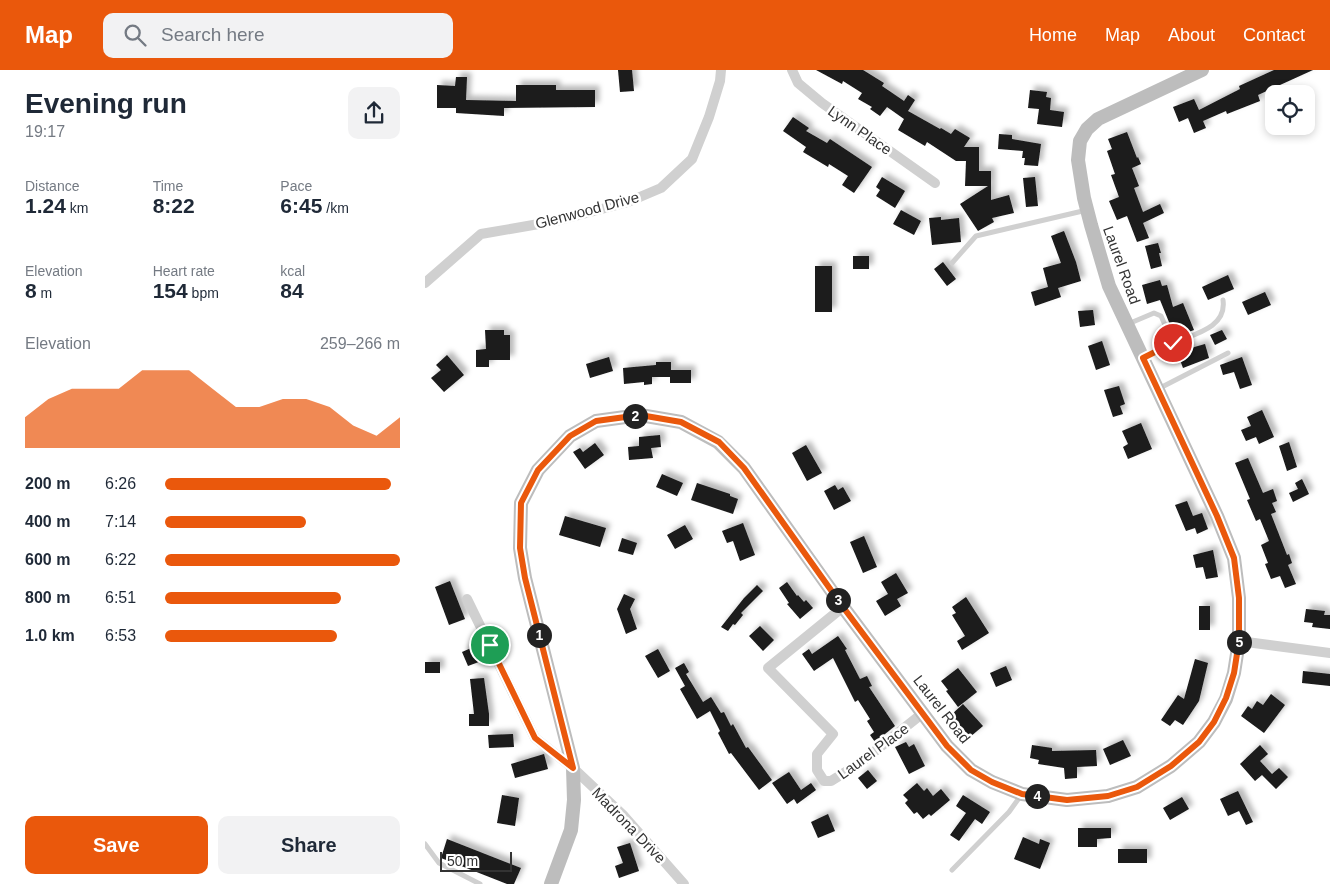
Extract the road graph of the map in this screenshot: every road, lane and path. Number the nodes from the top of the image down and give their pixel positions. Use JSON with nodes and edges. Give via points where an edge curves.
{"nodes":[{"id":1,"x":721,"y":70,"type":"edge"},
{"id":2,"x":792,"y":70,"type":"edge"},
{"id":3,"x":1202,"y":70,"type":"edge"},
{"id":4,"x":935,"y":183,"type":"dead end"},
{"id":5,"x":1087,"y":210,"type":"junction"},
{"id":6,"x":952,"y":263,"type":"dead end"},
{"id":7,"x":425,"y":283,"type":"edge"},
{"id":8,"x":1223,"y":300,"type":"dead end"},
{"id":9,"x":1127,"y":325,"type":"junction"},
{"id":10,"x":1173,"y":343,"type":"junction"},
{"id":11,"x":1228,"y":353,"type":"dead end"},
{"id":12,"x":1143,"y":358,"type":"junction"},
{"id":13,"x":1157,"y":389,"type":"junction"},
{"id":14,"x":467,"y":599,"type":"dead end"},
{"id":15,"x":843,"y":607,"type":"junction"},
{"id":16,"x":1239,"y":641,"type":"junction"},
{"id":17,"x":1330,"y":653,"type":"edge"},
{"id":18,"x":923,"y":713,"type":"junction"},
{"id":19,"x":573,"y":768,"type":"junction"},
{"id":20,"x":1022,"y":794,"type":"junction"},
{"id":21,"x":425,"y":844,"type":"edge"},
{"id":22,"x":952,"y":870,"type":"dead end"},
{"id":23,"x":480,"y":884,"type":"edge"},
{"id":24,"x":551,"y":884,"type":"edge"},
{"id":25,"x":684,"y":884,"type":"edge"}],
"edges":[{"from":1,"to":7,"type":"street","name":"Glenwood Drive","via":[[709,117],[692,159],[661,188],[628,202],[556,221],[481,234]]},
{"from":2,"to":4,"type":"street","name":"Lynn Place","via":[[798,83],[822,103]]},
{"from":3,"to":5,"type":"street","name":"Laurel Road","via":[[1098,119],[1087,129],[1080,141],[1078,160]]},
{"from":5,"to":6,"type":"lane","via":[[976,236]]},
{"from":5,"to":9,"type":"street","name":"Laurel Road","via":[[1109,286]]},
{"from":8,"to":10,"type":"lane","via":[[1225,310],[1219,320]]},
{"from":9,"to":10,"type":"lane","via":[[1154,313],[1161,316]]},
{"from":9,"to":12,"type":"street","name":"Laurel Road"},
{"from":10,"to":12,"type":"lane"},
{"from":11,"to":13,"type":"lane"},
{"from":12,"to":13,"type":"street","name":"Laurel Road"},
{"from":13,"to":16,"type":"street","name":"Laurel Road","via":[[1234,558],[1239,598]]},
{"from":14,"to":19,"type":"street","name":"Madrona Drive","via":[[535,738]]},
{"from":15,"to":18,"type":"street","name":"Laurel Road"},
{"from":15,"to":18,"type":"street","name":"Laurel Place","via":[[768,668],[833,734],[817,754],[817,770],[824,781],[831,781],[860,763]]},
{"from":15,"to":19,"type":"street","name":"Laurel Road","via":[[744,468],[719,442],[681,422],[640,415],[596,421],[570,436],[538,470],[521,503],[520,548]]},
{"from":16,"to":17,"type":"street"},
{"from":16,"to":20,"type":"street","name":"Laurel Road","via":[[1234,673],[1214,722],[1199,742],[1171,766],[1137,787],[1108,796],[1067,800]]},
{"from":18,"to":20,"type":"street","name":"Laurel Road","via":[[947,746],[971,770]]},
{"from":19,"to":24,"type":"street","name":"Laurel Road","via":[[571,830]]},
{"from":19,"to":25,"type":"street","name":"Madrona Drive","via":[[624,816]]},
{"from":20,"to":22,"type":"lane","via":[[1009,812]]},
{"from":21,"to":23,"type":"lane","via":[[439,862]]}]}
